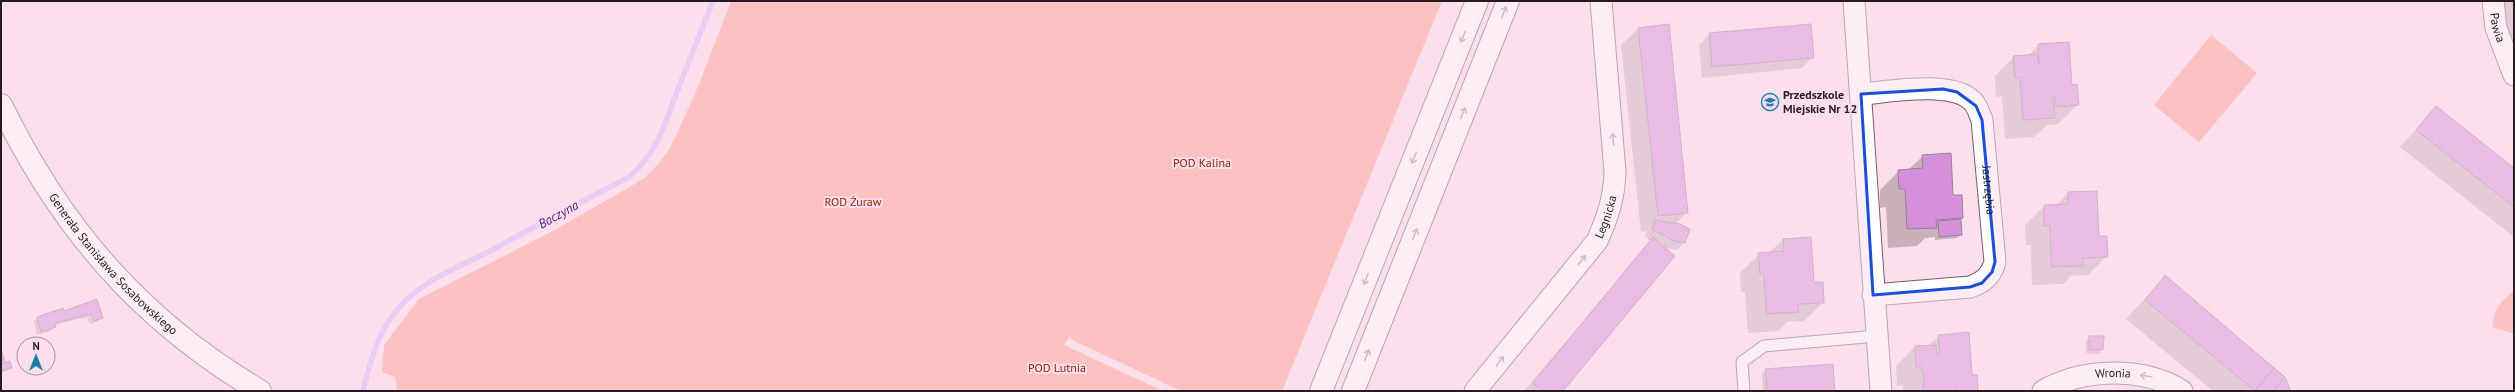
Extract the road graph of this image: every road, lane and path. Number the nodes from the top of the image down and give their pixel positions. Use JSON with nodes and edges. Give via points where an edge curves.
{"nodes":[{"id":1,"x":1477,"y":1,"type":"edge"},
{"id":2,"x":1508,"y":1,"type":"edge"},
{"id":3,"x":1601,"y":1,"type":"edge"},
{"id":4,"x":1854,"y":1,"type":"edge"},
{"id":5,"x":2493,"y":1,"type":"edge"},
{"id":6,"x":2514,"y":75,"type":"edge"},
{"id":7,"x":1861,"y":94,"type":"junction"},
{"id":8,"x":1,"y":105,"type":"edge"},
{"id":9,"x":1873,"y":295,"type":"junction"},
{"id":10,"x":1876,"y":336,"type":"junction"},
{"id":11,"x":260,"y":391,"type":"edge"},
{"id":12,"x":1321,"y":391,"type":"edge"},
{"id":13,"x":1353,"y":391,"type":"edge"},
{"id":14,"x":1476,"y":391,"type":"edge"},
{"id":15,"x":1744,"y":391,"type":"edge"},
{"id":16,"x":1881,"y":391,"type":"edge"},
{"id":17,"x":2043,"y":391,"type":"edge"},
{"id":18,"x":2182,"y":391,"type":"edge"}],
"edges":[{"from":1,"to":12,"type":"main road","one_way":true},
{"from":13,"to":2,"type":"main road","one_way":true},
{"from":14,"to":3,"type":"street","name":"Legnicka","one_way":true,"via":[[1597,241],[1609,215],[1616,172]]},
{"from":4,"to":7,"type":"street"},
{"from":5,"to":6,"type":"street","name":"Pawia","via":[[2496,28]]},
{"from":7,"to":9,"type":"street"},
{"from":7,"to":9,"type":"street","name":"Jastrzębia","via":[[1943,89],[1958,92],[1976,106],[1982,120],[1995,262],[1992,272],[1982,283],[1970,287]]},
{"from":8,"to":11,"type":"main road","name":"Generała Stanisława Sosabowskiego","via":[[48,191],[89,248],[160,320],[194,348]]},
{"from":9,"to":10,"type":"street"},
{"from":10,"to":15,"type":"lane","via":[[1764,346],[1742,362]]},
{"from":10,"to":16,"type":"street"},
{"from":18,"to":17,"type":"street","name":"Wronia","one_way":true,"via":[[2152,377],[2133,374],[2077,378]]}]}
